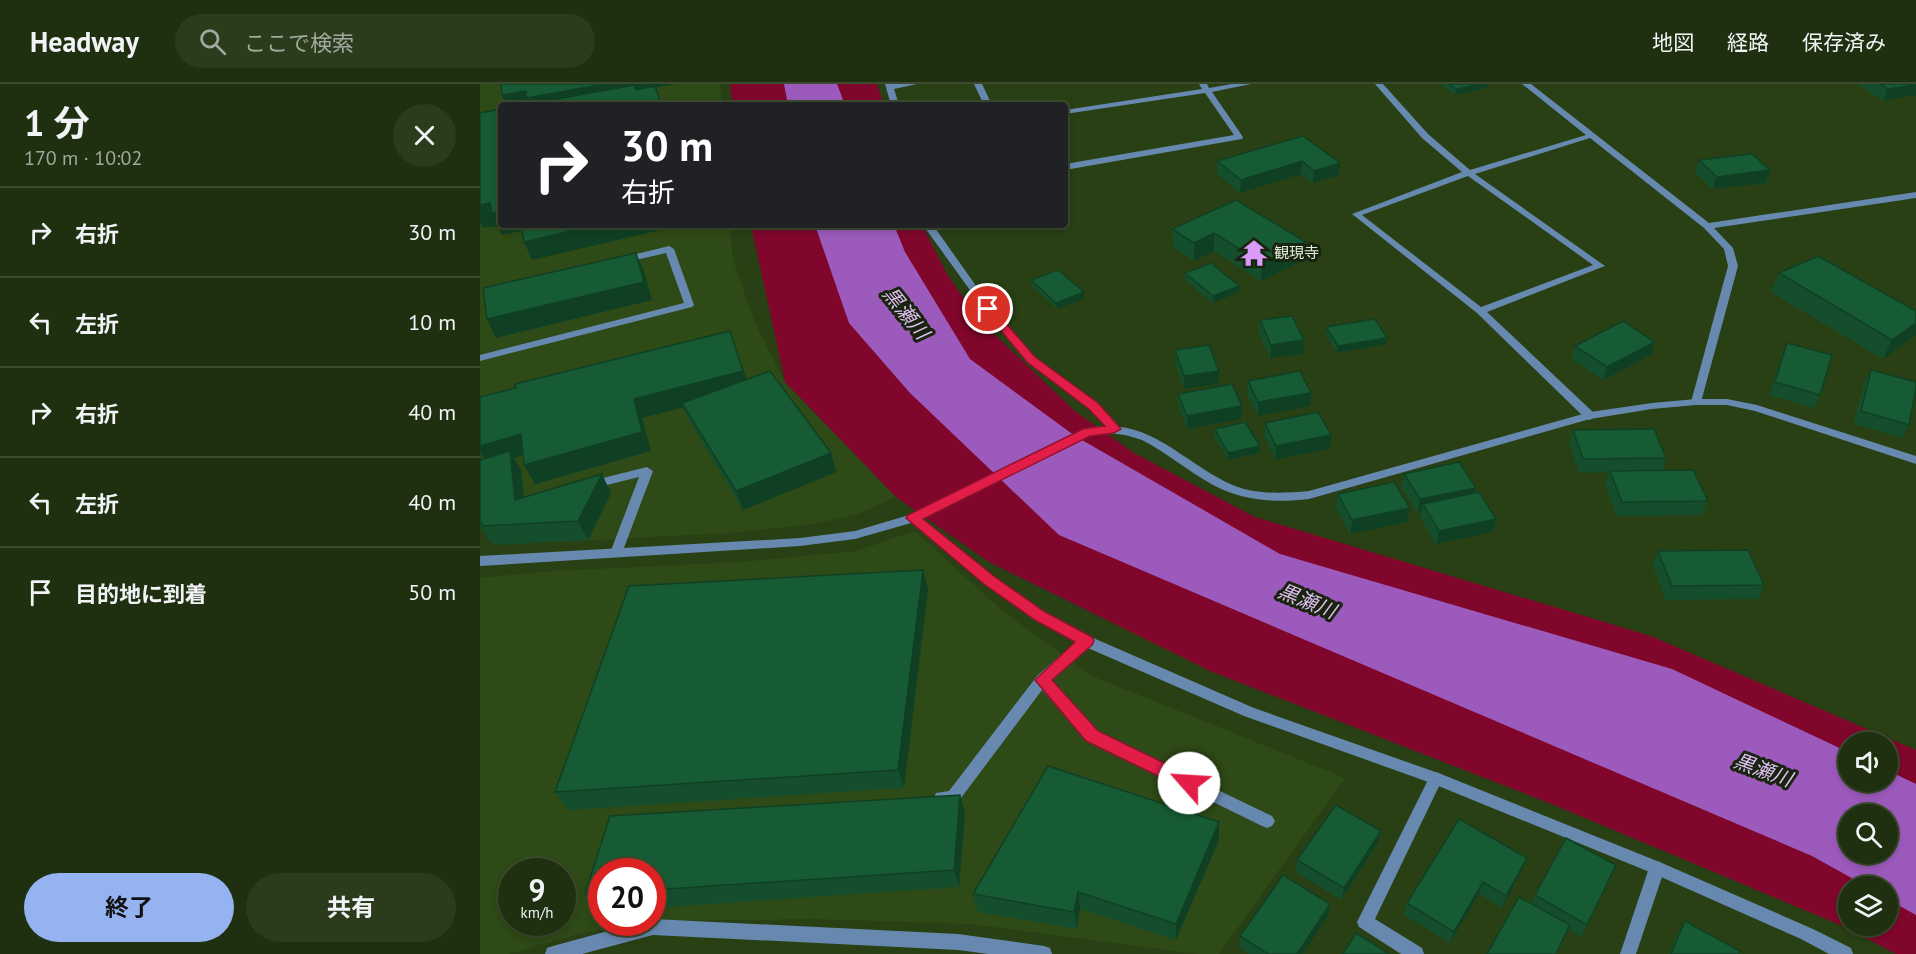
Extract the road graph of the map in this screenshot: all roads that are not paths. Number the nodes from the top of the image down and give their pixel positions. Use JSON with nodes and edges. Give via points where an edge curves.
{"nodes":[{"id":1,"x":913,"y":84,"type":"edge"},
{"id":2,"x":978,"y":84,"type":"edge"},
{"id":3,"x":1247,"y":84,"type":"edge"},
{"id":4,"x":1379,"y":84,"type":"edge"},
{"id":5,"x":1526,"y":84,"type":"edge"},
{"id":6,"x":889,"y":86,"type":"edge"},
{"id":7,"x":1205,"y":87,"type":"edge"},
{"id":8,"x":894,"y":102,"type":"edge"},
{"id":9,"x":987,"y":102,"type":"edge"},
{"id":10,"x":1068,"y":111,"type":"edge"},
{"id":11,"x":1590,"y":136,"type":"junction"},
{"id":12,"x":1068,"y":166,"type":"edge"},
{"id":13,"x":1469,"y":173,"type":"junction"},
{"id":14,"x":1916,"y":195,"type":"edge"},
{"id":15,"x":1707,"y":226,"type":"junction"},
{"id":16,"x":930,"y":228,"type":"edge"},
{"id":17,"x":615,"y":262,"type":"edge"},
{"id":18,"x":1480,"y":311,"type":"junction"},
{"id":19,"x":480,"y":358,"type":"edge"},
{"id":20,"x":1696,"y":402,"type":"junction"},
{"id":21,"x":1590,"y":416,"type":"junction"},
{"id":22,"x":1114,"y":429,"type":"junction"},
{"id":23,"x":1916,"y":460,"type":"edge"},
{"id":24,"x":574,"y":489,"type":"edge"},
{"id":25,"x":913,"y":518,"type":"junction"},
{"id":26,"x":616,"y":553,"type":"junction"},
{"id":27,"x":480,"y":561,"type":"edge"},
{"id":28,"x":1086,"y":641,"type":"junction"},
{"id":29,"x":1042,"y":680,"type":"junction"},
{"id":30,"x":1436,"y":778,"type":"junction"},
{"id":31,"x":929,"y":799,"type":"edge"},
{"id":32,"x":1267,"y":821,"type":"dead end"},
{"id":33,"x":1657,"y":868,"type":"junction"},
{"id":34,"x":553,"y":954,"type":"edge"},
{"id":35,"x":1044,"y":954,"type":"edge"},
{"id":36,"x":1416,"y":954,"type":"edge"},
{"id":37,"x":1628,"y":954,"type":"edge"},
{"id":38,"x":1845,"y":954,"type":"edge"}],
"edges":[{"from":1,"to":6,"type":"street"},
{"from":2,"to":9,"type":"street"},
{"from":3,"to":7,"type":"street"},
{"from":4,"to":13,"type":"street","via":[[1425,136]]},
{"from":5,"to":11,"type":"street"},
{"from":6,"to":8,"type":"street"},
{"from":7,"to":10,"type":"street"},
{"from":7,"to":12,"type":"street","via":[[1239,137]]},
{"from":11,"to":13,"type":"street"},
{"from":11,"to":15,"type":"street"},
{"from":13,"to":18,"type":"street","via":[[1356,214]]},
{"from":13,"to":18,"type":"street","via":[[1600,266]]},
{"from":14,"to":15,"type":"street"},
{"from":15,"to":20,"type":"street","via":[[1728,248],[1733,266]]},
{"from":16,"to":22,"type":"street","via":[[988,309],[1031,360],[1094,406]]},
{"from":17,"to":19,"type":"street","via":[[669,249],[689,305]]},
{"from":18,"to":21,"type":"street"},
{"from":20,"to":21,"type":"street"},
{"from":20,"to":23,"type":"street","via":[[1727,402],[1756,408]]},
{"from":21,"to":22,"type":"street","via":[[1309,495],[1274,499],[1233,489],[1145,437]]},
{"from":22,"to":25,"type":"street","via":[[1087,432]]},
{"from":24,"to":26,"type":"street","via":[[648,471]]},
{"from":25,"to":26,"type":"street","via":[[855,535],[800,542]]},
{"from":25,"to":28,"type":"street","via":[[1040,616]]},
{"from":26,"to":27,"type":"street"},
{"from":28,"to":29,"type":"street"},
{"from":28,"to":30,"type":"street","via":[[1249,712]]},
{"from":29,"to":31,"type":"street","via":[[953,797]]},
{"from":29,"to":32,"type":"street","via":[[1092,736]]},
{"from":30,"to":33,"type":"street"},
{"from":30,"to":36,"type":"street","via":[[1365,922]]},
{"from":33,"to":37,"type":"street"},
{"from":33,"to":38,"type":"street"},
{"from":34,"to":35,"type":"street","via":[[653,927],[958,942]]}]}
